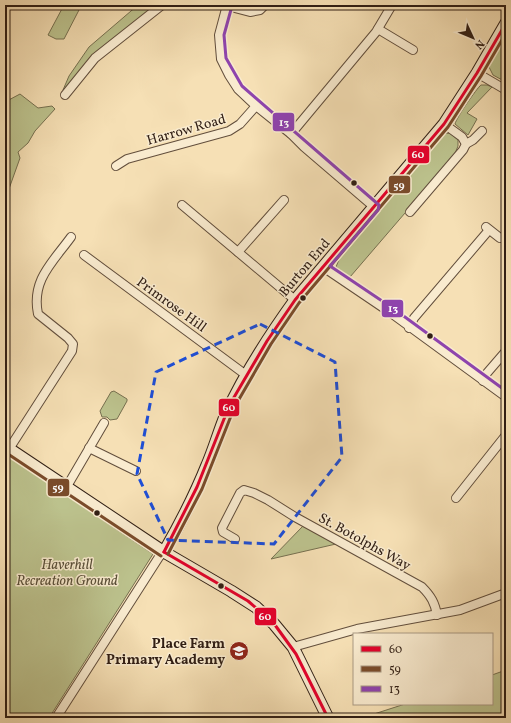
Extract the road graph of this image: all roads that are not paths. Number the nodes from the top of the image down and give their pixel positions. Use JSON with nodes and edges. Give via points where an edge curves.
{"nodes":[{"id":1,"x":162,"y":5,"type":"edge"},
{"id":2,"x":265,"y":5,"type":"edge"},
{"id":3,"x":392,"y":5,"type":"edge"},
{"id":4,"x":227,"y":6,"type":"edge"},
{"id":5,"x":506,"y":23,"type":"edge"},
{"id":6,"x":378,"y":29,"type":"junction"},
{"id":7,"x":413,"y":50,"type":"dead end"},
{"id":8,"x":477,"y":73,"type":"junction"},
{"id":9,"x":506,"y":90,"type":"edge"},
{"id":10,"x":65,"y":95,"type":"dead end"},
{"id":11,"x":256,"y":106,"type":"junction"},
{"id":12,"x":444,"y":124,"type":"junction"},
{"id":13,"x":482,"y":131,"type":"dead end"},
{"id":14,"x":291,"y":134,"type":"junction"},
{"id":15,"x":466,"y":144,"type":"junction"},
{"id":16,"x":116,"y":166,"type":"dead end"},
{"id":17,"x":284,"y":200,"type":"dead end"},
{"id":18,"x":182,"y":205,"type":"dead end"},
{"id":19,"x":374,"y":207,"type":"junction"},
{"id":20,"x":410,"y":212,"type":"dead end"},
{"id":21,"x":72,"y":237,"type":"dead end"},
{"id":22,"x":500,"y":238,"type":"dead end"},
{"id":23,"x":238,"y":252,"type":"junction"},
{"id":24,"x":84,"y":255,"type":"dead end"},
{"id":25,"x":323,"y":267,"type":"junction"},
{"id":26,"x":295,"y":300,"type":"junction"},
{"id":27,"x":409,"y":328,"type":"junction"},
{"id":28,"x":506,"y":351,"type":"edge"},
{"id":29,"x":246,"y":375,"type":"junction"},
{"id":30,"x":483,"y":381,"type":"junction"},
{"id":31,"x":506,"y":397,"type":"edge"},
{"id":32,"x":104,"y":423,"type":"dead end"},
{"id":33,"x":506,"y":435,"type":"edge"},
{"id":34,"x":7,"y":448,"type":"edge"},
{"id":35,"x":89,"y":448,"type":"junction"},
{"id":36,"x":136,"y":471,"type":"dead end"},
{"id":37,"x":66,"y":488,"type":"junction"},
{"id":38,"x":456,"y":498,"type":"dead end"},
{"id":39,"x":235,"y":539,"type":"dead end"},
{"id":40,"x":164,"y":552,"type":"junction"},
{"id":41,"x":506,"y":593,"type":"edge"},
{"id":42,"x":437,"y":615,"type":"junction"},
{"id":43,"x":293,"y":648,"type":"junction"},
{"id":44,"x":56,"y":718,"type":"edge"},
{"id":45,"x":328,"y":718,"type":"edge"}],
"edges":[{"from":1,"to":10,"type":"street","via":[[95,58]]},
{"from":2,"to":4,"type":"street","via":[[260,10],[250,12]]},
{"from":3,"to":6,"type":"street"},
{"from":4,"to":11,"type":"street","via":[[219,35],[221,59],[238,89]]},
{"from":5,"to":8,"type":"street","name":"Burton End"},
{"from":6,"to":7,"type":"street"},
{"from":6,"to":14,"type":"street"},
{"from":8,"to":9,"type":"street"},
{"from":8,"to":12,"type":"street","name":"Burton End"},
{"from":11,"to":14,"type":"street"},
{"from":11,"to":16,"type":"street","name":"Harrow Road","via":[[240,124],[229,131],[127,159]]},
{"from":12,"to":15,"type":"street","via":[[462,137]]},
{"from":12,"to":19,"type":"street","name":"Burton End"},
{"from":13,"to":15,"type":"street"},
{"from":14,"to":19,"type":"street"},
{"from":15,"to":20,"type":"street"},
{"from":17,"to":23,"type":"street"},
{"from":18,"to":23,"type":"street"},
{"from":19,"to":25,"type":"street","name":"Burton End"},
{"from":21,"to":34,"type":"street","via":[[42,275],[36,306],[38,314],[73,344],[72,351]]},
{"from":22,"to":27,"type":"street","via":[[487,228],[414,318]]},
{"from":23,"to":26,"type":"street"},
{"from":24,"to":29,"type":"street","name":"Primrose Hill"},
{"from":25,"to":26,"type":"street","name":"Burton End"},
{"from":25,"to":27,"type":"street"},
{"from":26,"to":29,"type":"street","name":"Burton End"},
{"from":27,"to":30,"type":"street"},
{"from":28,"to":30,"type":"street"},
{"from":29,"to":40,"type":"street","name":"Burton End","via":[[226,415],[195,492]]},
{"from":30,"to":31,"type":"street"},
{"from":32,"to":35,"type":"street"},
{"from":33,"to":38,"type":"street"},
{"from":34,"to":37,"type":"street"},
{"from":35,"to":36,"type":"street"},
{"from":35,"to":37,"type":"street"},
{"from":37,"to":40,"type":"street"},
{"from":39,"to":42,"type":"street","name":"St. Botolphs Way","via":[[223,532],[222,528],[240,492],[244,490],[268,500],[294,517],[422,587],[435,603]]},
{"from":40,"to":43,"type":"street","via":[[256,607]]},
{"from":40,"to":44,"type":"street"},
{"from":41,"to":42,"type":"street","via":[[476,605]]},
{"from":42,"to":43,"type":"street","via":[[357,629]]},
{"from":43,"to":45,"type":"street"}]}
